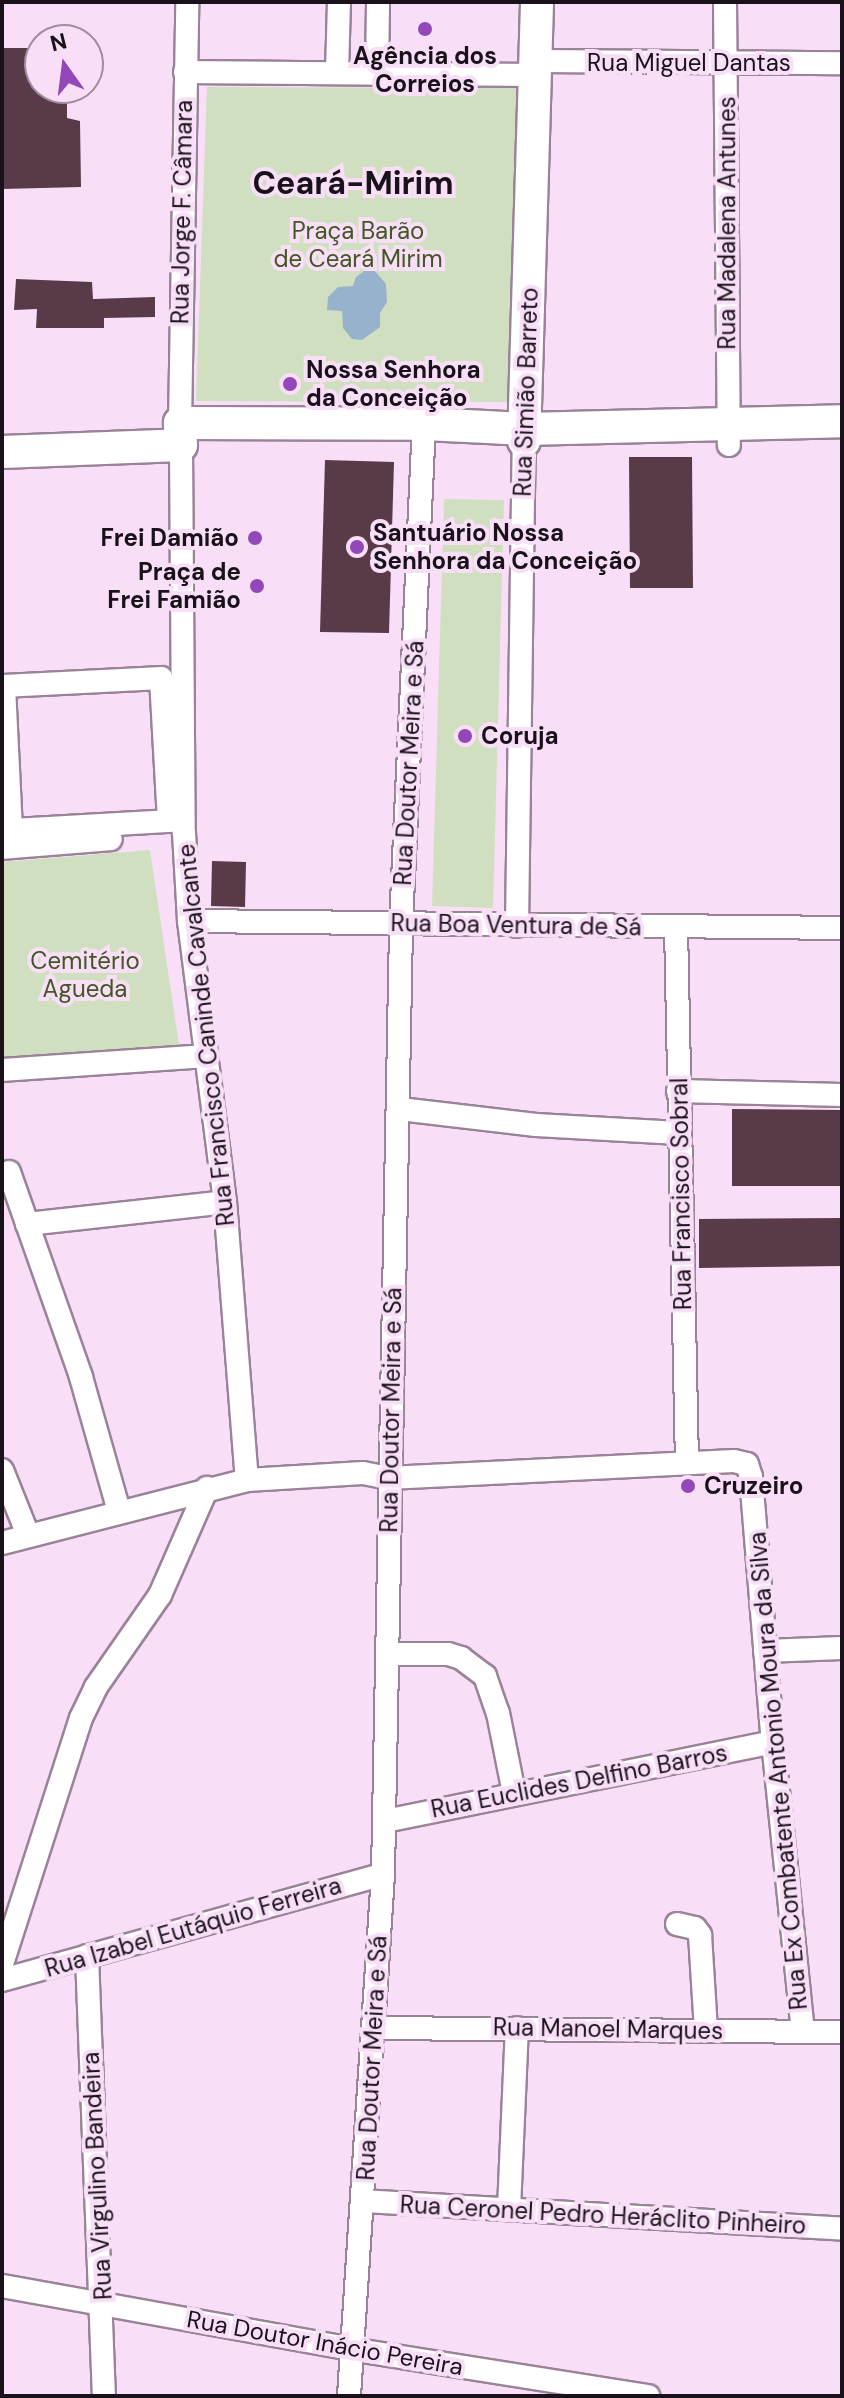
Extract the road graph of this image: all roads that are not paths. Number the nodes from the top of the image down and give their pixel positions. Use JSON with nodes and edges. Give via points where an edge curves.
{"nodes":[{"id":1,"x":187,"y":2,"type":"edge"},
{"id":2,"x":339,"y":2,"type":"edge"},
{"id":3,"x":378,"y":2,"type":"edge"},
{"id":4,"x":537,"y":2,"type":"edge"},
{"id":5,"x":725,"y":2,"type":"edge"},
{"id":6,"x":842,"y":63,"type":"edge"},
{"id":7,"x":726,"y":64,"type":"junction"},
{"id":8,"x":536,"y":68,"type":"junction"},
{"id":9,"x":185,"y":72,"type":"junction"},
{"id":10,"x":337,"y":73,"type":"junction"},
{"id":11,"x":377,"y":74,"type":"junction"},
{"id":12,"x":842,"y":421,"type":"edge"},
{"id":13,"x":424,"y":424,"type":"junction"},
{"id":14,"x":180,"y":434,"type":"junction"},
{"id":15,"x":729,"y":434,"type":"junction"},
{"id":16,"x":525,"y":435,"type":"junction"},
{"id":17,"x":842,"y":441,"type":"edge"},
{"id":18,"x":2,"y":452,"type":"edge"},
{"id":19,"x":182,"y":666,"type":"junction"},
{"id":20,"x":3,"y":679,"type":"edge"},
{"id":21,"x":184,"y":833,"type":"junction"},
{"id":22,"x":2,"y":848,"type":"edge"},
{"id":23,"x":189,"y":921,"type":"junction"},
{"id":24,"x":401,"y":924,"type":"junction"},
{"id":25,"x":517,"y":926,"type":"junction"},
{"id":26,"x":676,"y":926,"type":"junction"},
{"id":27,"x":842,"y":928,"type":"edge"},
{"id":28,"x":207,"y":1056,"type":"junction"},
{"id":29,"x":2,"y":1070,"type":"edge"},
{"id":30,"x":678,"y":1091,"type":"junction"},
{"id":31,"x":842,"y":1095,"type":"edge"},
{"id":32,"x":400,"y":1109,"type":"junction"},
{"id":33,"x":679,"y":1133,"type":"junction"},
{"id":34,"x":9,"y":1172,"type":"dead end"},
{"id":35,"x":225,"y":1202,"type":"junction"},
{"id":36,"x":27,"y":1224,"type":"junction"},
{"id":37,"x":687,"y":1463,"type":"junction"},
{"id":38,"x":2,"y":1470,"type":"edge"},
{"id":39,"x":388,"y":1478,"type":"junction"},
{"id":40,"x":247,"y":1480,"type":"junction"},
{"id":41,"x":207,"y":1488,"type":"junction"},
{"id":42,"x":119,"y":1511,"type":"junction"},
{"id":43,"x":28,"y":1535,"type":"junction"},
{"id":44,"x":2,"y":1543,"type":"edge"},
{"id":45,"x":842,"y":1648,"type":"edge"},
{"id":46,"x":765,"y":1651,"type":"junction"},
{"id":47,"x":387,"y":1654,"type":"junction"},
{"id":48,"x":773,"y":1742,"type":"junction"},
{"id":49,"x":514,"y":1793,"type":"junction"},
{"id":50,"x":385,"y":1821,"type":"junction"},
{"id":51,"x":383,"y":1874,"type":"junction"},
{"id":52,"x":677,"y":1924,"type":"dead end"},
{"id":53,"x":87,"y":1956,"type":"junction"},
{"id":54,"x":2,"y":1964,"type":"edge"},
{"id":55,"x":2,"y":1980,"type":"edge"},
{"id":56,"x":373,"y":2028,"type":"junction"},
{"id":57,"x":517,"y":2028,"type":"junction"},
{"id":58,"x":706,"y":2031,"type":"junction"},
{"id":59,"x":803,"y":2031,"type":"junction"},
{"id":60,"x":842,"y":2032,"type":"edge"},
{"id":61,"x":363,"y":2201,"type":"junction"},
{"id":62,"x":509,"y":2209,"type":"junction"},
{"id":63,"x":842,"y":2229,"type":"edge"},
{"id":64,"x":2,"y":2286,"type":"edge"},
{"id":65,"x":103,"y":2304,"type":"junction"},
{"id":66,"x":351,"y":2349,"type":"junction"},
{"id":67,"x":104,"y":2396,"type":"edge"},
{"id":68,"x":349,"y":2396,"type":"edge"},
{"id":69,"x":648,"y":2396,"type":"edge"}],
"edges":[{"from":1,"to":9,"type":"street","name":"Rua Jorge F. Câmara"},
{"from":2,"to":10,"type":"street"},
{"from":3,"to":11,"type":"street"},
{"from":4,"to":8,"type":"main road","name":"Rua Simião Barreto"},
{"from":5,"to":7,"type":"street","name":"Rua Madalena Antunes"},
{"from":6,"to":7,"type":"street","name":"Rua Miguel Dantas"},
{"from":7,"to":8,"type":"street","name":"Rua Miguel Dantas"},
{"from":7,"to":15,"type":"street","name":"Rua Madalena Antunes"},
{"from":8,"to":11,"type":"street","name":"Rua Miguel Dantas"},
{"from":8,"to":16,"type":"main road","name":"Rua Simião Barreto"},
{"from":9,"to":10,"type":"street","name":"Rua Miguel Dantas"},
{"from":9,"to":14,"type":"street","name":"Rua Jorge F. Câmara"},
{"from":10,"to":11,"type":"street","name":"Rua Miguel Dantas"},
{"from":12,"to":15,"type":"main road"},
{"from":13,"to":14,"type":"main road"},
{"from":13,"to":16,"type":"main road","via":[[491,427]]},
{"from":13,"to":24,"type":"street","name":"Rua Doutor Meira e Sá"},
{"from":14,"to":18,"type":"main road"},
{"from":14,"to":19,"type":"street","name":"Rua Francisco Caninde Cavalcante"},
{"from":15,"to":16,"type":"main road"},
{"from":15,"to":17,"type":"main road"},
{"from":16,"to":25,"type":"street","name":"Rua Simião Barreto"},
{"from":19,"to":20,"type":"street"},
{"from":19,"to":21,"type":"street","name":"Rua Francisco Caninde Cavalcante"},
{"from":20,"to":20,"type":"street","via":[[11,830],[169,821],[161,678]]},
{"from":21,"to":22,"type":"street"},
{"from":21,"to":23,"type":"street","name":"Rua Francisco Caninde Cavalcante"},
{"from":23,"to":24,"type":"street","name":"Rua Boa Ventura de Sá"},
{"from":23,"to":28,"type":"street","name":"Rua Francisco Caninde Cavalcante"},
{"from":24,"to":25,"type":"street","name":"Rua Boa Ventura de Sá"},
{"from":24,"to":32,"type":"street","name":"Rua Doutor Meira e Sá"},
{"from":25,"to":26,"type":"street","name":"Rua Boa Ventura de Sá"},
{"from":26,"to":27,"type":"street","name":"Rua Boa Ventura de Sá"},
{"from":26,"to":30,"type":"street","name":"Rua Francisco Sobral"},
{"from":28,"to":29,"type":"street"},
{"from":28,"to":35,"type":"street","name":"Rua Francisco Caninde Cavalcante"},
{"from":30,"to":31,"type":"street"},
{"from":30,"to":33,"type":"street","name":"Rua Francisco Sobral"},
{"from":32,"to":33,"type":"street","via":[[536,1125]]},
{"from":32,"to":39,"type":"street","name":"Rua Doutor Meira e Sá"},
{"from":33,"to":37,"type":"street","name":"Rua Francisco Sobral"},
{"from":34,"to":36,"type":"street"},
{"from":35,"to":36,"type":"street"},
{"from":35,"to":40,"type":"street","name":"Rua Francisco Caninde Cavalcante"},
{"from":36,"to":42,"type":"street","via":[[81,1377]]},
{"from":37,"to":39,"type":"street"},
{"from":37,"to":46,"type":"street","name":"Rua Ex Combatente Antonio Moura da Silva","via":[[747,1464]]},
{"from":38,"to":43,"type":"street"},
{"from":39,"to":40,"type":"street","via":[[363,1473]]},
{"from":39,"to":47,"type":"street","name":"Rua Doutor Meira e Sá"},
{"from":40,"to":41,"type":"street"},
{"from":41,"to":42,"type":"street"},
{"from":41,"to":54,"type":"street","via":[[160,1595],[96,1687],[81,1718]]},
{"from":42,"to":43,"type":"street"},
{"from":43,"to":44,"type":"street"},
{"from":45,"to":46,"type":"street"},
{"from":46,"to":48,"type":"street","name":"Rua Ex Combatente Antonio Moura da Silva"},
{"from":47,"to":49,"type":"street","via":[[448,1654],[485,1676]]},
{"from":47,"to":50,"type":"street","name":"Rua Doutor Meira e Sá"},
{"from":48,"to":49,"type":"street","name":"Rua Euclides Delfino Barros"},
{"from":48,"to":59,"type":"street","name":"Rua Ex Combatente Antonio Moura da Silva"},
{"from":49,"to":50,"type":"street","name":"Rua Euclides Delfino Barros"},
{"from":50,"to":51,"type":"street","name":"Rua Doutor Meira e Sá"},
{"from":51,"to":53,"type":"street","name":"Rua Izabel Eutáquio Ferreira"},
{"from":51,"to":56,"type":"street","name":"Rua Doutor Meira e Sá"},
{"from":52,"to":58,"type":"street","via":[[695,1928],[700,1935]]},
{"from":53,"to":55,"type":"street","name":"Rua Izabel Eutáquio Ferreira"},
{"from":53,"to":65,"type":"street","name":"Rua Virgulino Bandeira"},
{"from":56,"to":57,"type":"street","name":"Rua Manoel Marques"},
{"from":56,"to":61,"type":"street","name":"Rua Doutor Meira e Sá"},
{"from":57,"to":58,"type":"street","name":"Rua Manoel Marques"},
{"from":57,"to":62,"type":"street"},
{"from":58,"to":59,"type":"street","name":"Rua Manoel Marques"},
{"from":59,"to":60,"type":"street","name":"Rua Manoel Marques"},
{"from":61,"to":62,"type":"street","name":"Rua Ceronel Pedro Heráclito Pinheiro"},
{"from":61,"to":66,"type":"street","name":"Rua Doutor Meira e Sá"},
{"from":62,"to":63,"type":"street","name":"Rua Ceronel Pedro Heráclito Pinheiro"},
{"from":64,"to":65,"type":"street","name":"Rua Doutor Inácio Pereira"},
{"from":65,"to":66,"type":"street","name":"Rua Doutor Inácio Pereira"},
{"from":65,"to":67,"type":"street","name":"Rua Virgulino Bandeira"},
{"from":66,"to":68,"type":"street","name":"Rua Doutor Meira e Sá"},
{"from":66,"to":69,"type":"street","name":"Rua Doutor Inácio Pereira"}]}
